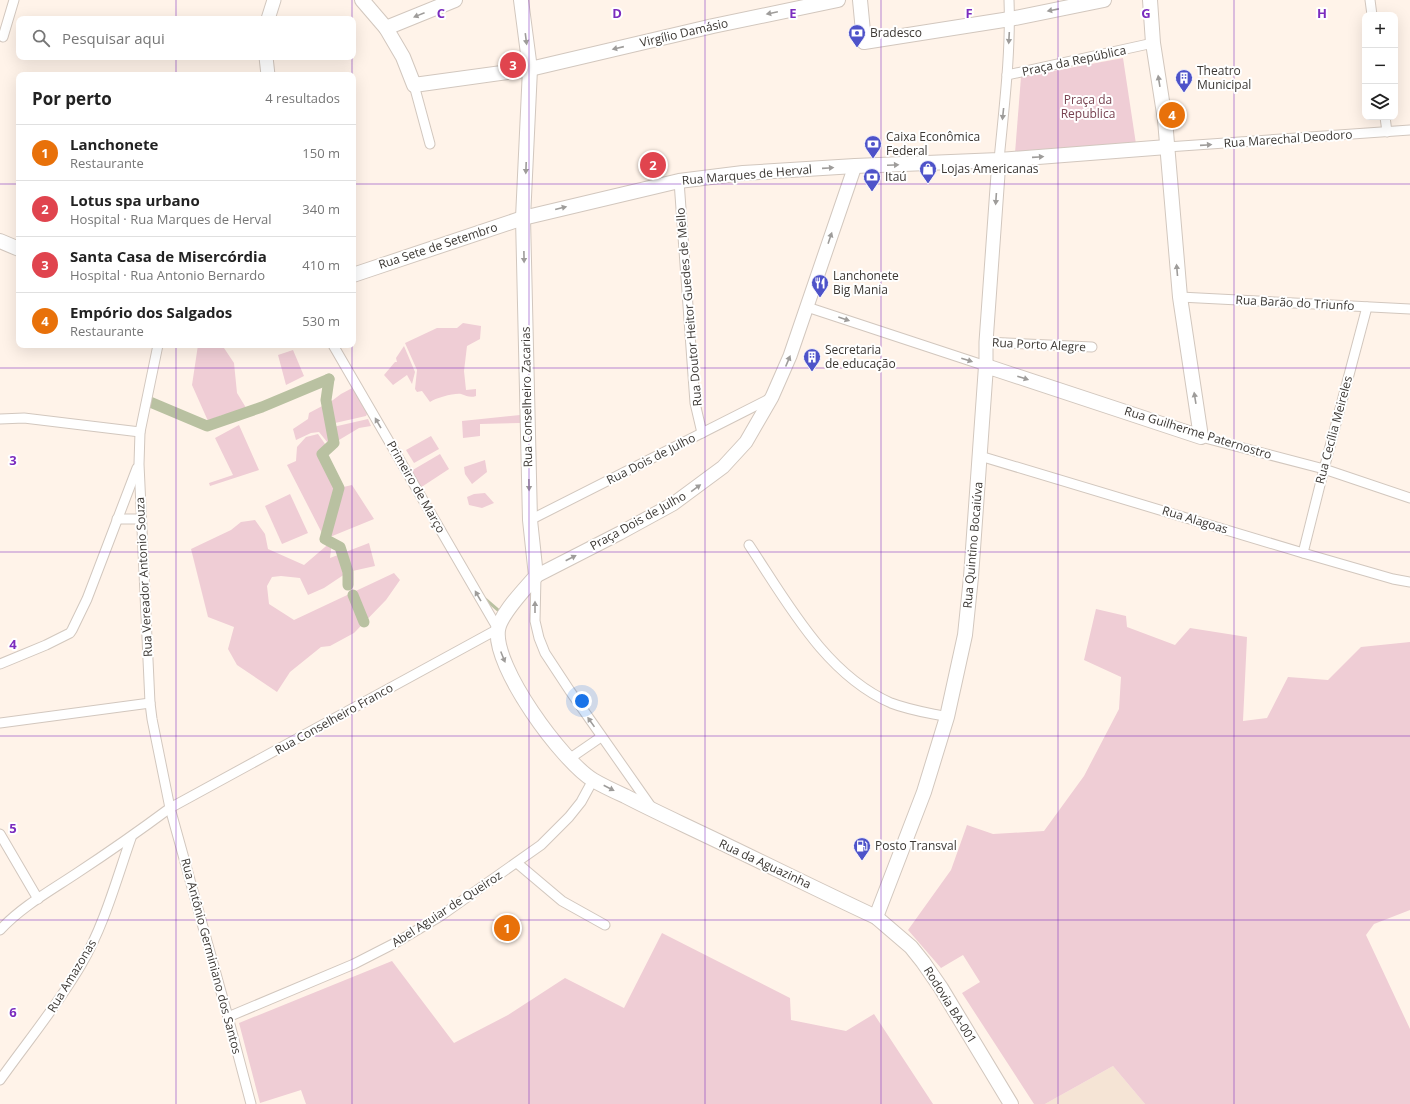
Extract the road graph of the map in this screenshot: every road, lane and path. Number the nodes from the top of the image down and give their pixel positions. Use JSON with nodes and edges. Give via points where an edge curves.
{"nodes":[{"id":1,"x":14,"y":0,"type":"edge"},
{"id":2,"x":274,"y":0,"type":"edge"},
{"id":3,"x":362,"y":0,"type":"edge"},
{"id":4,"x":455,"y":0,"type":"edge"},
{"id":5,"x":521,"y":0,"type":"edge"},
{"id":6,"x":838,"y":0,"type":"edge"},
{"id":7,"x":860,"y":0,"type":"edge"},
{"id":8,"x":1009,"y":0,"type":"edge"},
{"id":9,"x":1104,"y":0,"type":"edge"},
{"id":10,"x":1150,"y":0,"type":"edge"},
{"id":11,"x":1370,"y":0,"type":"edge"},
{"id":12,"x":1372,"y":12,"type":"edge"},
{"id":13,"x":269,"y":16,"type":"edge"},
{"id":14,"x":1010,"y":19,"type":"junction"},
{"id":15,"x":386,"y":28,"type":"junction"},
{"id":16,"x":3,"y":37,"type":"dead end"},
{"id":17,"x":1153,"y":43,"type":"junction"},
{"id":18,"x":266,"y":60,"type":"edge"},
{"id":19,"x":530,"y":69,"type":"junction"},
{"id":20,"x":268,"y":72,"type":"edge"},
{"id":21,"x":1007,"y":75,"type":"junction"},
{"id":22,"x":414,"y":85,"type":"junction"},
{"id":23,"x":1385,"y":120,"type":"edge"},
{"id":24,"x":1410,"y":130,"type":"edge"},
{"id":25,"x":1387,"y":132,"type":"junction"},
{"id":26,"x":430,"y":144,"type":"dead end"},
{"id":27,"x":1167,"y":148,"type":"junction"},
{"id":28,"x":999,"y":160,"type":"junction"},
{"id":29,"x":854,"y":166,"type":"junction"},
{"id":30,"x":679,"y":181,"type":"junction"},
{"id":31,"x":524,"y":218,"type":"junction"},
{"id":32,"x":0,"y":241,"type":"edge"},
{"id":33,"x":16,"y":248,"type":"edge"},
{"id":34,"x":356,"y":273,"type":"edge"},
{"id":35,"x":1180,"y":297,"type":"junction"},
{"id":36,"x":807,"y":307,"type":"junction"},
{"id":37,"x":1367,"y":307,"type":"junction"},
{"id":38,"x":1410,"y":310,"type":"edge"},
{"id":39,"x":986,"y":342,"type":"junction"},
{"id":40,"x":157,"y":348,"type":"edge"},
{"id":41,"x":335,"y":348,"type":"edge"},
{"id":42,"x":1092,"y":348,"type":"dead end"},
{"id":43,"x":986,"y":366,"type":"junction"},
{"id":44,"x":772,"y":397,"type":"junction"},
{"id":45,"x":0,"y":419,"type":"edge"},
{"id":46,"x":140,"y":432,"type":"junction"},
{"id":47,"x":702,"y":433,"type":"junction"},
{"id":48,"x":1201,"y":437,"type":"junction"},
{"id":49,"x":980,"y":456,"type":"junction"},
{"id":50,"x":139,"y":464,"type":"junction"},
{"id":51,"x":1324,"y":469,"type":"junction"},
{"id":52,"x":1410,"y":498,"type":"edge"},
{"id":53,"x":117,"y":519,"type":"junction"},
{"id":54,"x":141,"y":519,"type":"junction"},
{"id":55,"x":530,"y":520,"type":"junction"},
{"id":56,"x":749,"y":545,"type":"dead end"},
{"id":57,"x":1303,"y":553,"type":"junction"},
{"id":58,"x":536,"y":576,"type":"junction"},
{"id":59,"x":1410,"y":582,"type":"edge"},
{"id":60,"x":498,"y":629,"type":"junction"},
{"id":61,"x":0,"y":664,"type":"edge"},
{"id":62,"x":150,"y":703,"type":"junction"},
{"id":63,"x":947,"y":717,"type":"junction"},
{"id":64,"x":0,"y":723,"type":"edge"},
{"id":65,"x":602,"y":737,"type":"junction"},
{"id":66,"x":569,"y":759,"type":"junction"},
{"id":67,"x":593,"y":780,"type":"junction"},
{"id":68,"x":170,"y":808,"type":"junction"},
{"id":69,"x":654,"y":811,"type":"junction"},
{"id":70,"x":0,"y":834,"type":"edge"},
{"id":71,"x":131,"y":838,"type":"junction"},
{"id":72,"x":517,"y":862,"type":"junction"},
{"id":73,"x":38,"y":899,"type":"junction"},
{"id":74,"x":876,"y":917,"type":"junction"},
{"id":75,"x":605,"y":925,"type":"dead end"},
{"id":76,"x":0,"y":930,"type":"edge"},
{"id":77,"x":228,"y":1017,"type":"junction"},
{"id":78,"x":0,"y":1080,"type":"edge"},
{"id":79,"x":250,"y":1104,"type":"edge"},
{"id":80,"x":1011,"y":1104,"type":"edge"}],
"edges":[{"from":1,"to":16,"type":"street"},
{"from":2,"to":13,"type":"street"},
{"from":3,"to":15,"type":"main road"},
{"from":4,"to":15,"type":"main road","one_way":true},
{"from":5,"to":19,"type":"main road","name":"Rua Conselheiro Zacarias","one_way":true},
{"from":6,"to":19,"type":"main road","name":"Virgílio Damásio","one_way":true},
{"from":7,"to":14,"type":"main road","via":[[864,42]]},
{"from":8,"to":14,"type":"street"},
{"from":9,"to":14,"type":"main road","one_way":true},
{"from":10,"to":17,"type":"main road"},
{"from":11,"to":12,"type":"street"},
{"from":14,"to":21,"type":"street","one_way":true},
{"from":15,"to":22,"type":"main road"},
{"from":17,"to":21,"type":"street","name":"Praça da República"},
{"from":27,"to":17,"type":"main road","one_way":true},
{"from":18,"to":20,"type":"street"},
{"from":19,"to":22,"type":"main road","name":"Virgílio Damásio"},
{"from":19,"to":31,"type":"main road","name":"Rua Conselheiro Zacarias","one_way":true},
{"from":21,"to":28,"type":"street","name":"Praça da República","one_way":true},
{"from":22,"to":26,"type":"street"},
{"from":23,"to":25,"type":"street"},
{"from":24,"to":25,"type":"street","name":"Rua Marechal Deodoro"},
{"from":27,"to":25,"type":"street","name":"Rua Marechal Deodoro","one_way":true},
{"from":28,"to":27,"type":"main road","one_way":true},
{"from":35,"to":27,"type":"main road","one_way":true},
{"from":29,"to":28,"type":"main road","name":"Rua Marques de Herval","one_way":true},
{"from":28,"to":39,"type":"street","name":"Rua Quintino Bocaiúva","one_way":true},
{"from":30,"to":29,"type":"main road","name":"Rua Marques de Herval","one_way":true,"via":[[743,173]]},
{"from":36,"to":29,"type":"street","name":"Praça Dois de Julho","one_way":true},
{"from":31,"to":30,"type":"main road","name":"Rua Marques de Herval","one_way":true},
{"from":30,"to":47,"type":"street","name":"Rua Doutor Heitor Guedes de Mello","via":[[695,403]]},
{"from":31,"to":34,"type":"main road","name":"Rua Sete de Setembro"},
{"from":31,"to":55,"type":"main road","name":"Rua Conselheiro Zacarias","one_way":true},
{"from":32,"to":33,"type":"main road"},
{"from":35,"to":37,"type":"street","name":"Rua Barão do Triunfo"},
{"from":48,"to":35,"type":"main road","one_way":true},
{"from":36,"to":43,"type":"street","one_way":true},
{"from":44,"to":36,"type":"street","name":"Praça Dois de Julho","one_way":true},
{"from":37,"to":38,"type":"street","name":"Rua Barão do Triunfo"},
{"from":37,"to":51,"type":"street","name":"Rua Cecília Meireles"},
{"from":39,"to":42,"type":"street","name":"Rua Porto Alegre"},
{"from":39,"to":43,"type":"street","name":"Rua Quintino Bocaiúva"},
{"from":40,"to":46,"type":"street","name":"Rua Vereador Antonio Souza"},
{"from":60,"to":41,"type":"street","name":"Primeiro de Março","one_way":true},
{"from":43,"to":48,"type":"main road","name":"Rua Guilherme Paternostro","one_way":true},
{"from":43,"to":49,"type":"main road","name":"Rua Quintino Bocaiúva"},
{"from":44,"to":47,"type":"street","name":"Rua Dois de Julho"},
{"from":58,"to":44,"type":"street","name":"Praça Dois de Julho","one_way":true,"via":[[649,518],[697,488],[723,467],[746,442]]},
{"from":45,"to":46,"type":"street","via":[[24,418]]},
{"from":46,"to":50,"type":"street","name":"Rua Vereador Antonio Souza"},
{"from":47,"to":55,"type":"street","name":"Rua Dois de Julho"},
{"from":48,"to":51,"type":"street","name":"Rua Guilherme Paternostro"},
{"from":49,"to":57,"type":"street","name":"Rua Alagoas"},
{"from":49,"to":63,"type":"main road","name":"Rua Quintino Bocaiúva","via":[[964,635]]},
{"from":50,"to":53,"type":"street"},
{"from":50,"to":54,"type":"street","name":"Rua Vereador Antonio Souza"},
{"from":51,"to":52,"type":"street","name":"Rua Guilherme Paternostro"},
{"from":51,"to":57,"type":"street","name":"Rua Cecília Meireles"},
{"from":53,"to":54,"type":"street"},
{"from":53,"to":61,"type":"street","via":[[87,599],[70,633]]},
{"from":54,"to":62,"type":"street","name":"Rua Vereador Antonio Souza"},
{"from":55,"to":58,"type":"main road","name":"Rua Conselheiro Zacarias"},
{"from":56,"to":63,"type":"street","via":[[822,650],[846,675],[892,703]]},
{"from":57,"to":59,"type":"street","name":"Rua Alagoas"},
{"from":58,"to":60,"type":"main road","via":[[506,613]]},
{"from":65,"to":58,"type":"street","one_way":true,"via":[[566,685],[539,638],[535,621]]},
{"from":60,"to":66,"type":"main road","name":"Rua da Aguazinha","one_way":true,"via":[[499,648],[515,684],[533,713]]},
{"from":60,"to":68,"type":"street","name":"Rua Conselheiro Franco"},
{"from":62,"to":64,"type":"street"},
{"from":62,"to":68,"type":"street","name":"Rua Vereador Antonio Souza"},
{"from":63,"to":74,"type":"main road","name":"Rua Quintino Bocaiúva","via":[[924,792]]},
{"from":65,"to":66,"type":"street"},
{"from":65,"to":69,"type":"street"},
{"from":66,"to":67,"type":"main road","name":"Rua da Aguazinha"},
{"from":67,"to":69,"type":"main road","name":"Rua da Aguazinha","one_way":true},
{"from":67,"to":72,"type":"street","name":"Abel Aguiar de Queiroz","via":[[569,817],[541,845]]},
{"from":68,"to":71,"type":"street","name":"Rua Conselheiro Franco"},
{"from":68,"to":77,"type":"street","name":"Rua Antônio Germiniano dos Santos"},
{"from":69,"to":74,"type":"main road","name":"Rua da Aguazinha"},
{"from":70,"to":73,"type":"street"},
{"from":71,"to":73,"type":"street","name":"Rua Conselheiro Franco"},
{"from":71,"to":78,"type":"street","name":"Rua Amazonas","via":[[96,936],[81,964],[47,1017]]},
{"from":72,"to":75,"type":"street","via":[[562,901]]},
{"from":72,"to":77,"type":"street","name":"Abel Aguiar de Queiroz","via":[[439,917],[391,945],[354,964]]},
{"from":73,"to":76,"type":"street","name":"Rua Conselheiro Franco"},
{"from":74,"to":80,"type":"main road","name":"Rodovia BA-001","via":[[911,947],[923,962]]},
{"from":77,"to":79,"type":"street","name":"Rua Antônio Germiniano dos Santos"}]}
